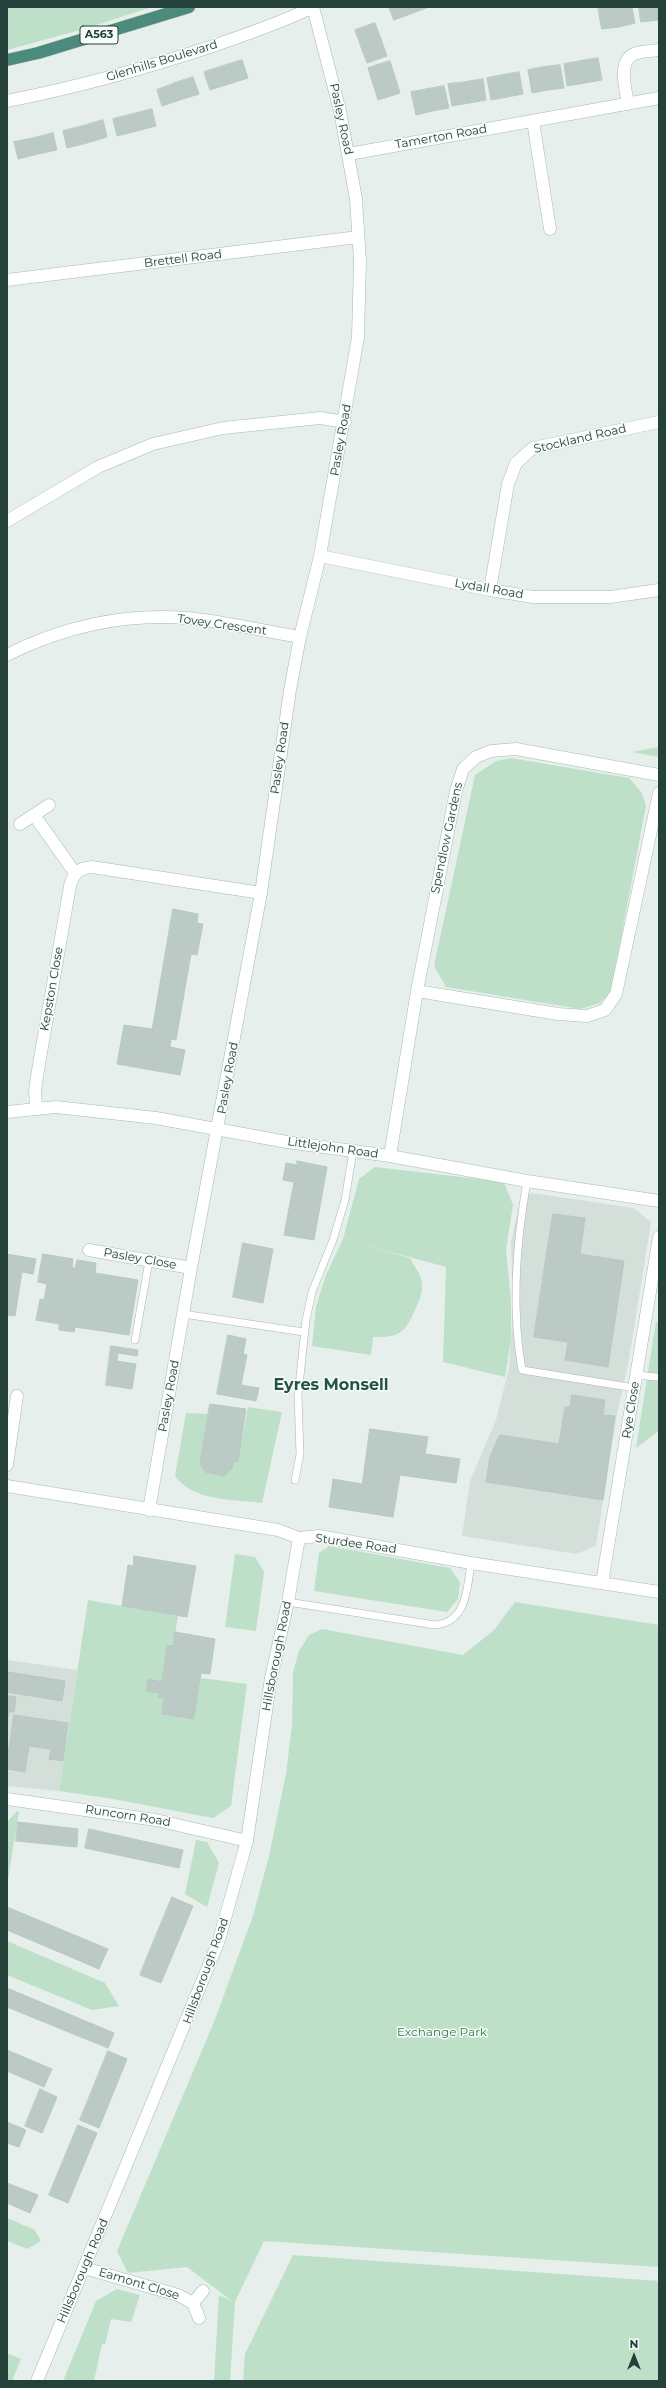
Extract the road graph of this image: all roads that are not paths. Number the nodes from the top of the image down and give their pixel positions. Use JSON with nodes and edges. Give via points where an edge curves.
{"nodes":[{"id":1,"x":189,"y":7,"type":"edge"},
{"id":2,"x":313,"y":7,"type":"edge"},
{"id":3,"x":659,"y":50,"type":"edge"},
{"id":4,"x":7,"y":60,"type":"edge"},
{"id":5,"x":659,"y":98,"type":"edge"},
{"id":6,"x":7,"y":101,"type":"edge"},
{"id":7,"x":628,"y":104,"type":"junction"},
{"id":8,"x":534,"y":121,"type":"junction"},
{"id":9,"x":349,"y":154,"type":"junction"},
{"id":10,"x":550,"y":228,"type":"dead end"},
{"id":11,"x":358,"y":237,"type":"junction"},
{"id":12,"x":7,"y":280,"type":"edge"},
{"id":13,"x":344,"y":422,"type":"junction"},
{"id":14,"x":659,"y":422,"type":"edge"},
{"id":15,"x":8,"y":519,"type":"edge"},
{"id":16,"x":320,"y":556,"type":"junction"},
{"id":17,"x":490,"y":590,"type":"junction"},
{"id":18,"x":659,"y":590,"type":"edge"},
{"id":19,"x":300,"y":637,"type":"junction"},
{"id":20,"x":7,"y":655,"type":"edge"},
{"id":21,"x":659,"y":775,"type":"edge"},
{"id":22,"x":659,"y":793,"type":"edge"},
{"id":23,"x":49,"y":805,"type":"dead end"},
{"id":24,"x":34,"y":815,"type":"junction"},
{"id":25,"x":20,"y":824,"type":"dead end"},
{"id":26,"x":75,"y":873,"type":"junction"},
{"id":27,"x":261,"y":893,"type":"junction"},
{"id":28,"x":416,"y":991,"type":"junction"},
{"id":29,"x":36,"y":1107,"type":"junction"},
{"id":30,"x":7,"y":1112,"type":"edge"},
{"id":31,"x":219,"y":1129,"type":"junction"},
{"id":32,"x":353,"y":1152,"type":"junction"},
{"id":33,"x":390,"y":1156,"type":"junction"},
{"id":34,"x":527,"y":1181,"type":"junction"},
{"id":35,"x":659,"y":1201,"type":"edge"},
{"id":36,"x":659,"y":1237,"type":"edge"},
{"id":37,"x":89,"y":1250,"type":"dead end"},
{"id":38,"x":149,"y":1261,"type":"junction"},
{"id":39,"x":191,"y":1268,"type":"junction"},
{"id":40,"x":184,"y":1314,"type":"junction"},
{"id":41,"x":304,"y":1332,"type":"junction"},
{"id":42,"x":135,"y":1340,"type":"dead end"},
{"id":43,"x":637,"y":1375,"type":"junction"},
{"id":44,"x":656,"y":1377,"type":"dead end"},
{"id":45,"x":635,"y":1388,"type":"junction"},
{"id":46,"x":17,"y":1396,"type":"dead end"},
{"id":47,"x":7,"y":1465,"type":"edge"},
{"id":48,"x":295,"y":1480,"type":"dead end"},
{"id":49,"x":7,"y":1486,"type":"edge"},
{"id":50,"x":149,"y":1510,"type":"junction"},
{"id":51,"x":299,"y":1538,"type":"junction"},
{"id":52,"x":471,"y":1563,"type":"junction"},
{"id":53,"x":602,"y":1583,"type":"junction"},
{"id":54,"x":659,"y":1592,"type":"edge"},
{"id":55,"x":288,"y":1602,"type":"junction"},
{"id":56,"x":7,"y":1799,"type":"edge"},
{"id":57,"x":248,"y":1841,"type":"junction"},
{"id":58,"x":84,"y":2268,"type":"junction"},
{"id":59,"x":203,"y":2291,"type":"dead end"},
{"id":60,"x":193,"y":2303,"type":"junction"},
{"id":61,"x":199,"y":2318,"type":"dead end"},
{"id":62,"x":37,"y":2381,"type":"edge"}],
"edges":[{"from":1,"to":4,"type":"highway","number":"A563"},
{"from":2,"to":6,"type":"street","name":"Glenhills Boulevard","via":[[239,37],[162,62],[80,85]]},
{"from":2,"to":9,"type":"street","name":"Pasley Road"},
{"from":3,"to":7,"type":"street","via":[[634,55],[629,59],[623,74]]},
{"from":5,"to":7,"type":"street","name":"Tamerton Road"},
{"from":7,"to":8,"type":"street","name":"Tamerton Road"},
{"from":8,"to":9,"type":"street","name":"Tamerton Road"},
{"from":8,"to":10,"type":"street"},
{"from":9,"to":11,"type":"street","name":"Pasley Road","via":[[356,199]]},
{"from":11,"to":12,"type":"street","name":"Brettell Road"},
{"from":11,"to":13,"type":"street","name":"Pasley Road","via":[[358,337]]},
{"from":13,"to":15,"type":"street","via":[[320,418],[223,428],[153,444],[98,467]]},
{"from":13,"to":16,"type":"street","name":"Pasley Road"},
{"from":14,"to":17,"type":"street","name":"Stockland Road","via":[[533,448],[516,463],[508,484]]},
{"from":16,"to":17,"type":"street","name":"Lydall Road"},
{"from":16,"to":19,"type":"street","name":"Pasley Road"},
{"from":17,"to":18,"type":"street","name":"Lydall Road","via":[[533,597],[610,597]]},
{"from":19,"to":20,"type":"street","name":"Tovey Crescent","via":[[186,618],[136,617],[86,625],[35,641]]},
{"from":19,"to":27,"type":"street","name":"Pasley Road"},
{"from":21,"to":28,"type":"street","name":"Spendlow Gardens","via":[[516,749],[491,751],[471,760],[462,768]]},
{"from":22,"to":28,"type":"street","via":[[616,994],[605,1010],[587,1016],[558,1014]]},
{"from":23,"to":24,"type":"street"},
{"from":24,"to":25,"type":"street"},
{"from":24,"to":26,"type":"street"},
{"from":26,"to":27,"type":"street","via":[[83,868],[92,867]]},
{"from":26,"to":29,"type":"street","name":"Kepston Close","via":[[70,886],[38,1070]]},
{"from":27,"to":31,"type":"street","name":"Pasley Road"},
{"from":28,"to":33,"type":"street","name":"Spendlow Gardens"},
{"from":29,"to":30,"type":"street","name":"Littlejohn Road"},
{"from":29,"to":31,"type":"street","name":"Littlejohn Road","via":[[95,1110]]},
{"from":31,"to":32,"type":"street","name":"Littlejohn Road"},
{"from":31,"to":39,"type":"street","name":"Pasley Road"},
{"from":32,"to":33,"type":"street","name":"Littlejohn Road"},
{"from":32,"to":41,"type":"lane","via":[[345,1200],[333,1240],[312,1292]]},
{"from":33,"to":34,"type":"street","name":"Littlejohn Road"},
{"from":34,"to":35,"type":"street","name":"Littlejohn Road"},
{"from":34,"to":45,"type":"lane","via":[[518,1231],[516,1266],[522,1370]]},
{"from":36,"to":43,"type":"street","name":"Rye Close"},
{"from":37,"to":38,"type":"street","name":"Pasley Close"},
{"from":38,"to":39,"type":"street","name":"Pasley Close"},
{"from":38,"to":42,"type":"lane"},
{"from":39,"to":40,"type":"street","name":"Pasley Road"},
{"from":40,"to":41,"type":"lane"},
{"from":40,"to":50,"type":"street","name":"Pasley Road"},
{"from":41,"to":48,"type":"lane","via":[[298,1396],[300,1454]]},
{"from":43,"to":44,"type":"lane"},
{"from":43,"to":45,"type":"street","name":"Rye Close"},
{"from":45,"to":53,"type":"street","name":"Rye Close"},
{"from":46,"to":47,"type":"street"},
{"from":49,"to":50,"type":"street","name":"Sturdee Road"},
{"from":50,"to":51,"type":"street","name":"Sturdee Road","via":[[278,1530]]},
{"from":51,"to":52,"type":"street","name":"Sturdee Road","via":[[319,1536]]},
{"from":51,"to":55,"type":"street","name":"Hillsborough Road"},
{"from":52,"to":53,"type":"street","name":"Sturdee Road"},
{"from":52,"to":55,"type":"lane","via":[[466,1597],[461,1610],[445,1624],[435,1625]]},
{"from":53,"to":54,"type":"street","name":"Sturdee Road"},
{"from":55,"to":57,"type":"street","name":"Hillsborough Road","via":[[271,1678]]},
{"from":56,"to":57,"type":"street","name":"Runcorn Road","via":[[156,1820]]},
{"from":57,"to":58,"type":"street","name":"Hillsborough Road","via":[[218,1943],[202,1986]]},
{"from":58,"to":60,"type":"street","name":"Eamont Close","via":[[178,2295]]},
{"from":58,"to":62,"type":"street","name":"Hillsborough Road"},
{"from":59,"to":60,"type":"street","name":"Eamont Close"},
{"from":60,"to":61,"type":"street","name":"Eamont Close"}]}
